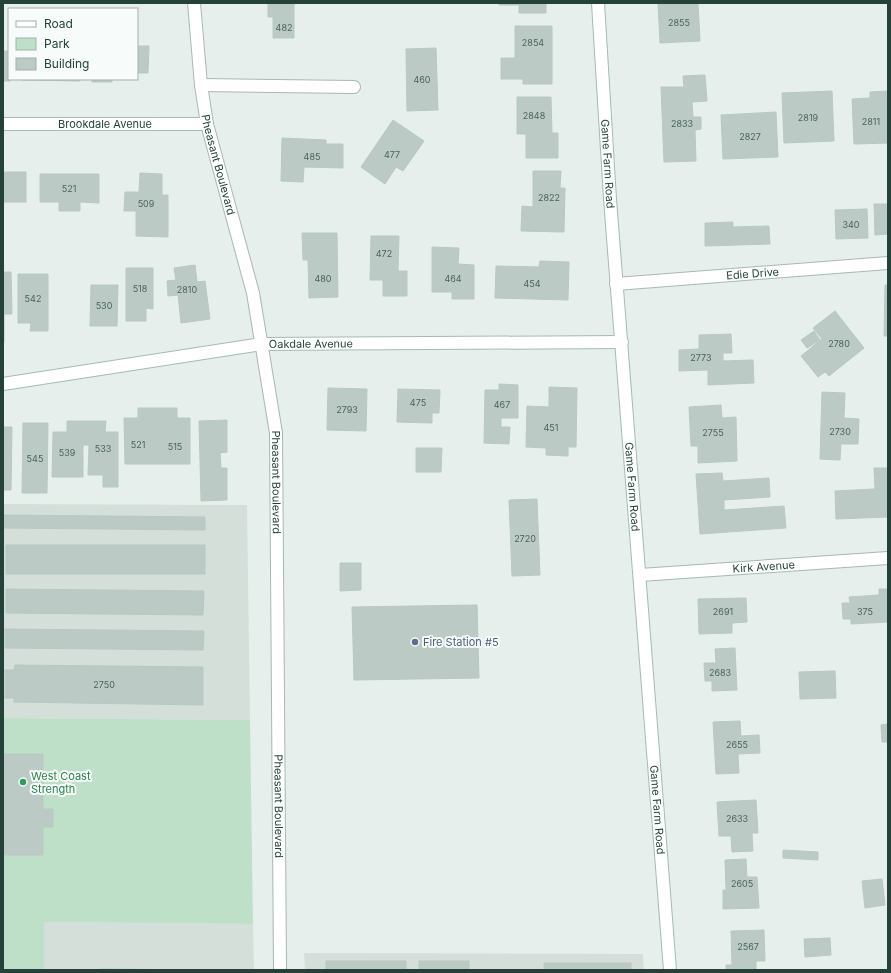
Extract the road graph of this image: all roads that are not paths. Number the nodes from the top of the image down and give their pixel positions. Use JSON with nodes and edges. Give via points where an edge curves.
{"nodes":[{"id":1,"x":194,"y":3,"type":"edge"},
{"id":2,"x":598,"y":3,"type":"edge"},
{"id":3,"x":201,"y":85,"type":"junction"},
{"id":4,"x":354,"y":87,"type":"dead end"},
{"id":5,"x":3,"y":124,"type":"edge"},
{"id":6,"x":207,"y":124,"type":"junction"},
{"id":7,"x":888,"y":263,"type":"edge"},
{"id":8,"x":616,"y":284,"type":"junction"},
{"id":9,"x":622,"y":342,"type":"junction"},
{"id":10,"x":262,"y":344,"type":"junction"},
{"id":11,"x":3,"y":384,"type":"edge"},
{"id":12,"x":888,"y":558,"type":"edge"},
{"id":13,"x":640,"y":575,"type":"junction"},
{"id":14,"x":280,"y":970,"type":"edge"},
{"id":15,"x":670,"y":970,"type":"edge"}],
"edges":[{"from":1,"to":3,"type":"street","name":"Pheasant Boulevard"},
{"from":2,"to":8,"type":"street","name":"Game Farm Road"},
{"from":3,"to":4,"type":"street"},
{"from":3,"to":6,"type":"street","name":"Pheasant Boulevard"},
{"from":5,"to":6,"type":"street","name":"Brookdale Avenue"},
{"from":6,"to":10,"type":"street","name":"Pheasant Boulevard","via":[[253,293]]},
{"from":7,"to":8,"type":"street","name":"Edie Drive"},
{"from":8,"to":9,"type":"street","name":"Game Farm Road"},
{"from":9,"to":10,"type":"street","name":"Oakdale Avenue"},
{"from":9,"to":13,"type":"street","name":"Game Farm Road"},
{"from":10,"to":11,"type":"street","name":"Oakdale Avenue"},
{"from":10,"to":14,"type":"street","name":"Pheasant Boulevard","via":[[276,433]]},
{"from":12,"to":13,"type":"street","name":"Kirk Avenue"},
{"from":13,"to":15,"type":"street","name":"Game Farm Road"}]}
